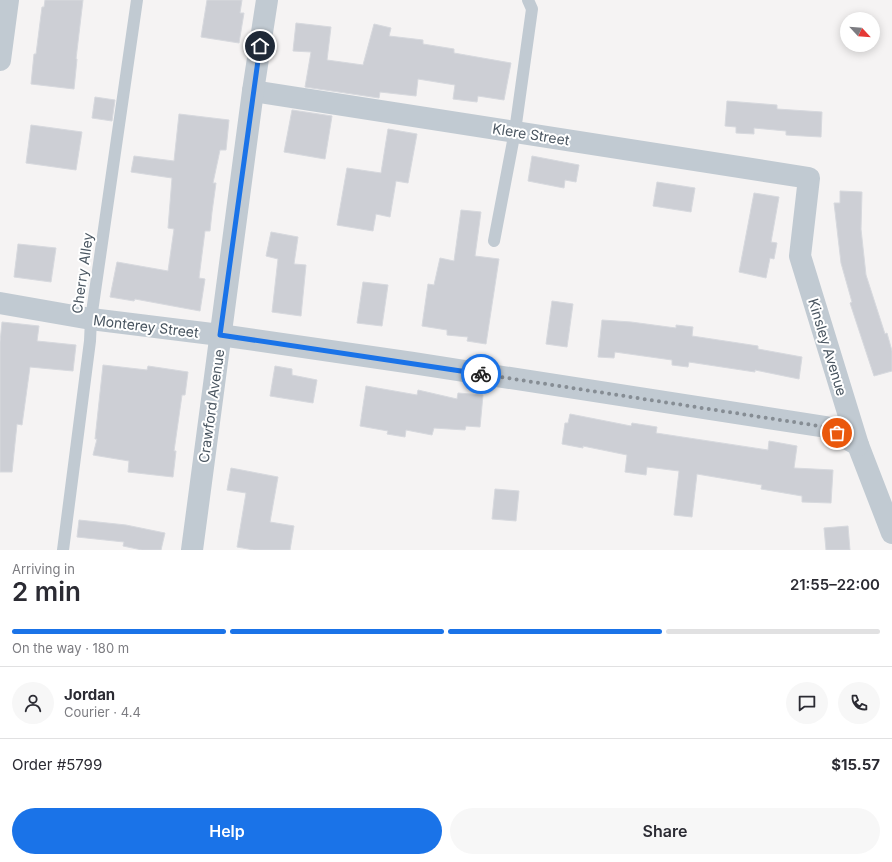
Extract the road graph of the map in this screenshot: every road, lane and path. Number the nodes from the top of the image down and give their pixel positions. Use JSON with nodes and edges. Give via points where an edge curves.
{"nodes":[{"id":1,"x":8,"y":0,"type":"edge"},
{"id":2,"x":137,"y":0,"type":"edge"},
{"id":3,"x":267,"y":0,"type":"edge"},
{"id":4,"x":528,"y":0,"type":"edge"},
{"id":5,"x":0,"y":60,"type":"edge"},
{"id":6,"x":253,"y":91,"type":"junction"},
{"id":7,"x":515,"y":131,"type":"junction"},
{"id":8,"x":809,"y":178,"type":"joint"},
{"id":9,"x":494,"y":241,"type":"dead end"},
{"id":10,"x":0,"y":303,"type":"edge"},
{"id":11,"x":91,"y":319,"type":"junction"},
{"id":12,"x":220,"y":335,"type":"junction"},
{"id":13,"x":858,"y":446,"type":"junction"},
{"id":14,"x":892,"y":533,"type":"edge"},
{"id":15,"x":63,"y":550,"type":"edge"},
{"id":16,"x":192,"y":550,"type":"edge"}],
"edges":[{"from":1,"to":5,"type":"street"},
{"from":2,"to":11,"type":"lane","name":"Cherry Alley"},
{"from":3,"to":6,"type":"street","name":"Crawford Avenue"},
{"from":4,"to":7,"type":"lane","via":[[532,9]]},
{"from":6,"to":7,"type":"street","name":"Klere Street"},
{"from":6,"to":12,"type":"street","name":"Crawford Avenue"},
{"from":7,"to":8,"type":"street","name":"Klere Street"},
{"from":7,"to":9,"type":"lane"},
{"from":8,"to":13,"type":"street","name":"Kinsley Avenue","via":[[800,256]]},
{"from":10,"to":11,"type":"street","name":"Monterey Street"},
{"from":11,"to":12,"type":"street","name":"Monterey Street"},
{"from":11,"to":15,"type":"lane","name":"Cherry Alley"},
{"from":12,"to":13,"type":"street","name":"Monterey Street","via":[[826,427]]},
{"from":12,"to":16,"type":"street","name":"Crawford Avenue"},
{"from":13,"to":14,"type":"street","name":"Kinsley Avenue"}]}
